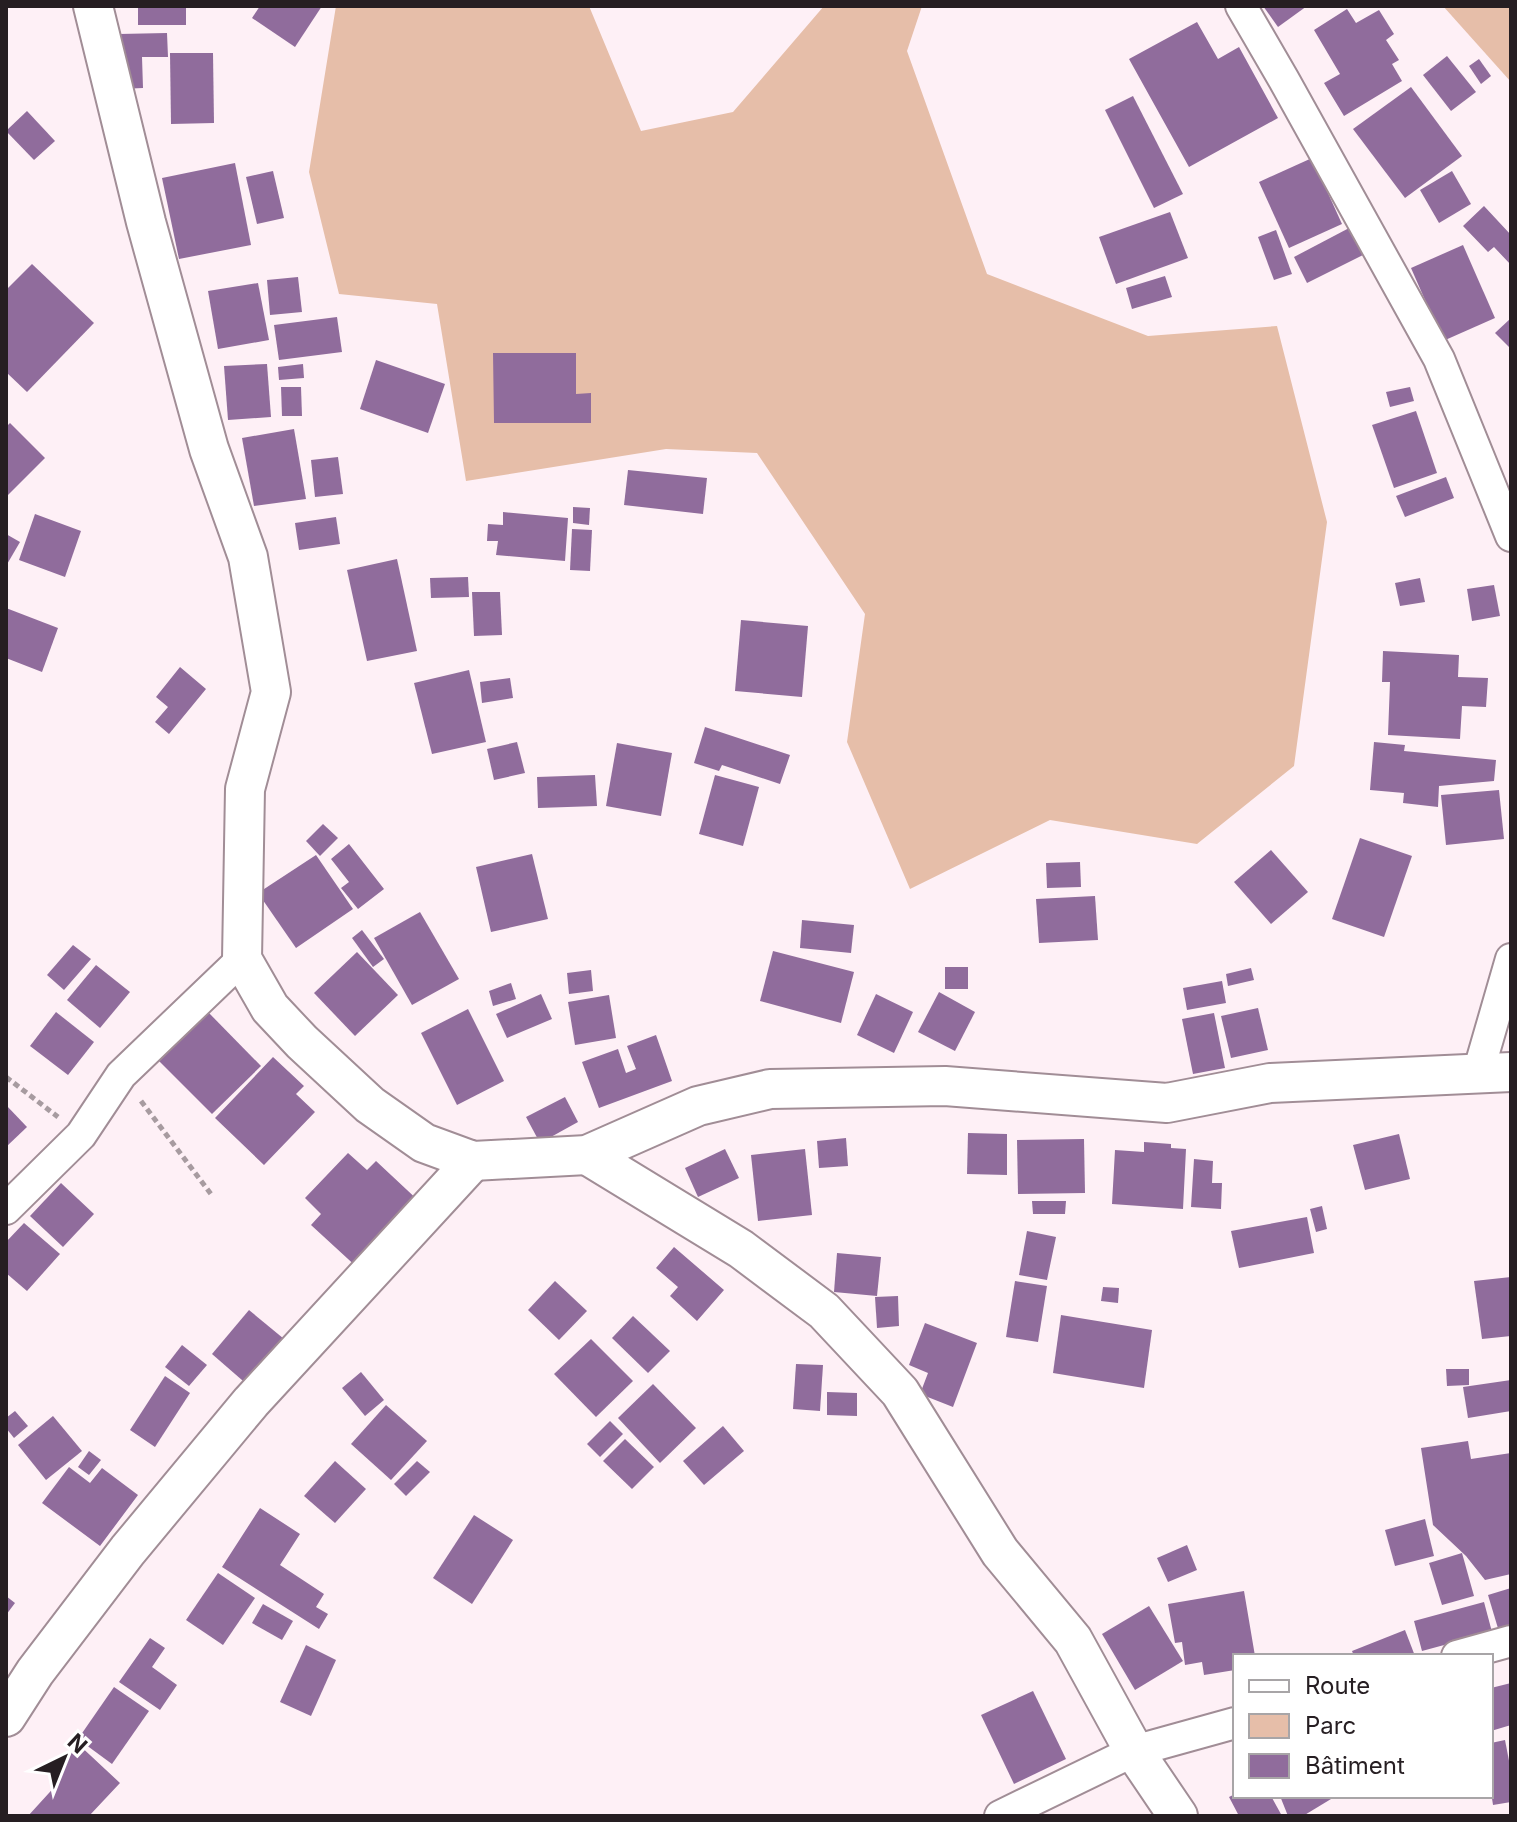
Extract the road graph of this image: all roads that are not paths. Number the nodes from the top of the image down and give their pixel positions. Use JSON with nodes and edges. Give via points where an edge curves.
{"nodes":[{"id":1,"x":93,"y":6,"type":"edge"},
{"id":2,"x":1241,"y":6,"type":"edge"},
{"id":3,"x":1511,"y":534,"type":"edge"},
{"id":4,"x":242,"y":959,"type":"junction"},
{"id":5,"x":1511,"y":959,"type":"edge"},
{"id":6,"x":1494,"y":1072,"type":"edge"},
{"id":7,"x":587,"y":1155,"type":"junction"},
{"id":8,"x":473,"y":1161,"type":"junction"},
{"id":9,"x":6,"y":1209,"type":"edge"},
{"id":10,"x":1511,"y":1641,"type":"edge"},
{"id":11,"x":1464,"y":1654,"type":"edge"},
{"id":12,"x":6,"y":1717,"type":"edge"},
{"id":13,"x":1233,"y":1724,"type":"edge"},
{"id":14,"x":1134,"y":1751,"type":"junction"},
{"id":15,"x":1000,"y":1816,"type":"edge"},
{"id":16,"x":1178,"y":1816,"type":"edge"}],
"edges":[{"from":1,"to":4,"type":"street","via":[[209,449],[248,557],[271,692],[245,789]]},
{"from":2,"to":3,"type":"street","via":[[1439,359]]},
{"from":4,"to":8,"type":"street","via":[[270,1008],[370,1105],[424,1143]]},
{"from":4,"to":9,"type":"street","via":[[121,1075],[81,1135]]},
{"from":5,"to":6,"type":"street"},
{"from":6,"to":7,"type":"street","via":[[1270,1083],[1167,1103],[945,1086],[770,1089],[698,1106]]},
{"from":7,"to":8,"type":"street"},
{"from":7,"to":14,"type":"street","via":[[741,1249],[824,1311],[900,1392],[1000,1552],[1073,1640]]},
{"from":8,"to":12,"type":"street","via":[[251,1402],[128,1550]]},
{"from":10,"to":11,"type":"street"},
{"from":13,"to":14,"type":"street"},
{"from":14,"to":15,"type":"street"},
{"from":14,"to":16,"type":"street"}]}
